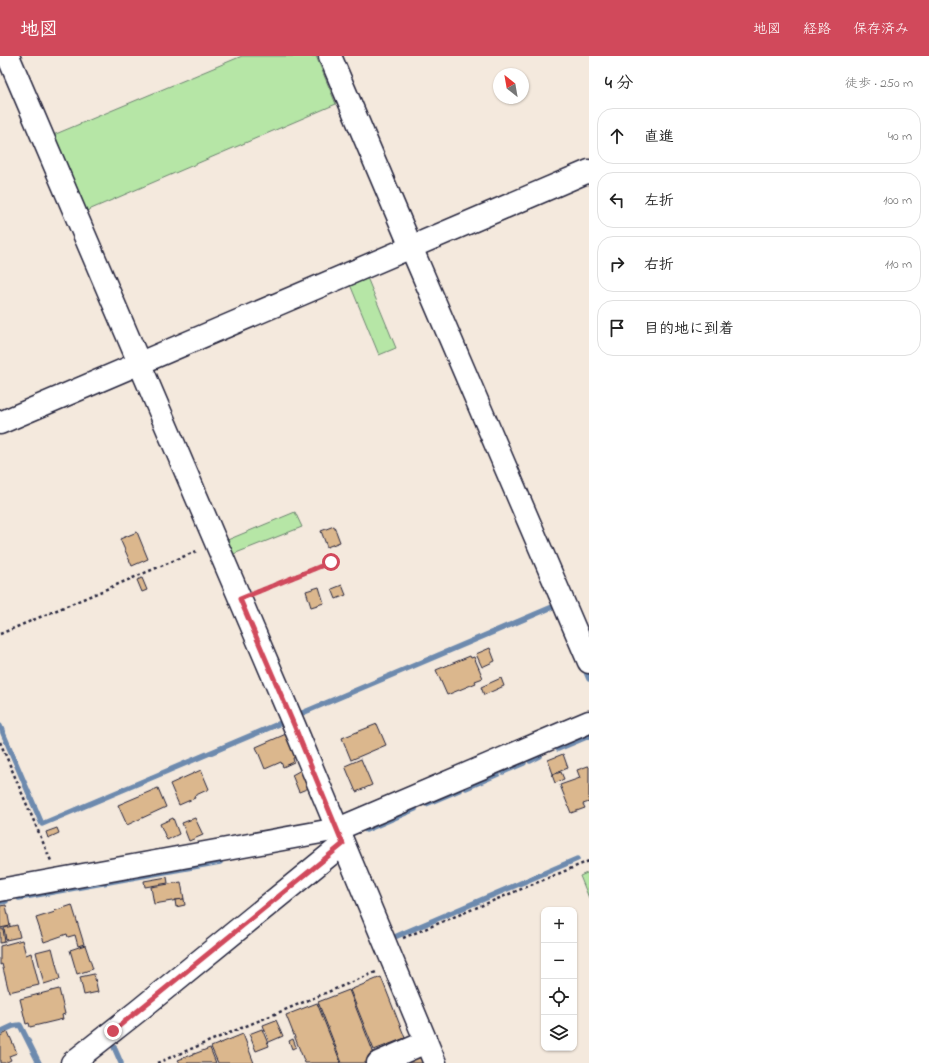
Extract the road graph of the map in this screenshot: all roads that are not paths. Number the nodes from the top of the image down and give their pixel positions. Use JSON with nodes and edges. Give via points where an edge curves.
{"nodes":[{"id":1,"x":8,"y":56,"type":"edge"},
{"id":2,"x":330,"y":56,"type":"edge"},
{"id":3,"x":589,"y":171,"type":"edge"},
{"id":4,"x":411,"y":248,"type":"junction"},
{"id":5,"x":140,"y":364,"type":"junction"},
{"id":6,"x":0,"y":423,"type":"edge"},
{"id":7,"x":589,"y":662,"type":"edge"},
{"id":8,"x":589,"y":722,"type":"edge"},
{"id":9,"x":340,"y":836,"type":"junction"},
{"id":10,"x":0,"y":890,"type":"edge"},
{"id":11,"x":426,"y":1042,"type":"junction"},
{"id":12,"x":72,"y":1063,"type":"edge"},
{"id":13,"x":378,"y":1063,"type":"edge"},
{"id":14,"x":435,"y":1063,"type":"edge"}],
"edges":[{"from":1,"to":5,"type":"street"},
{"from":2,"to":4,"type":"street"},
{"from":3,"to":4,"type":"street"},
{"from":4,"to":5,"type":"street"},
{"from":4,"to":7,"type":"street"},
{"from":5,"to":6,"type":"street"},
{"from":5,"to":9,"type":"street"},
{"from":8,"to":9,"type":"street"},
{"from":9,"to":10,"type":"street"},
{"from":9,"to":11,"type":"street"},
{"from":9,"to":12,"type":"street","via":[[138,1011]]},
{"from":11,"to":13,"type":"street"},
{"from":11,"to":14,"type":"street"}]}
